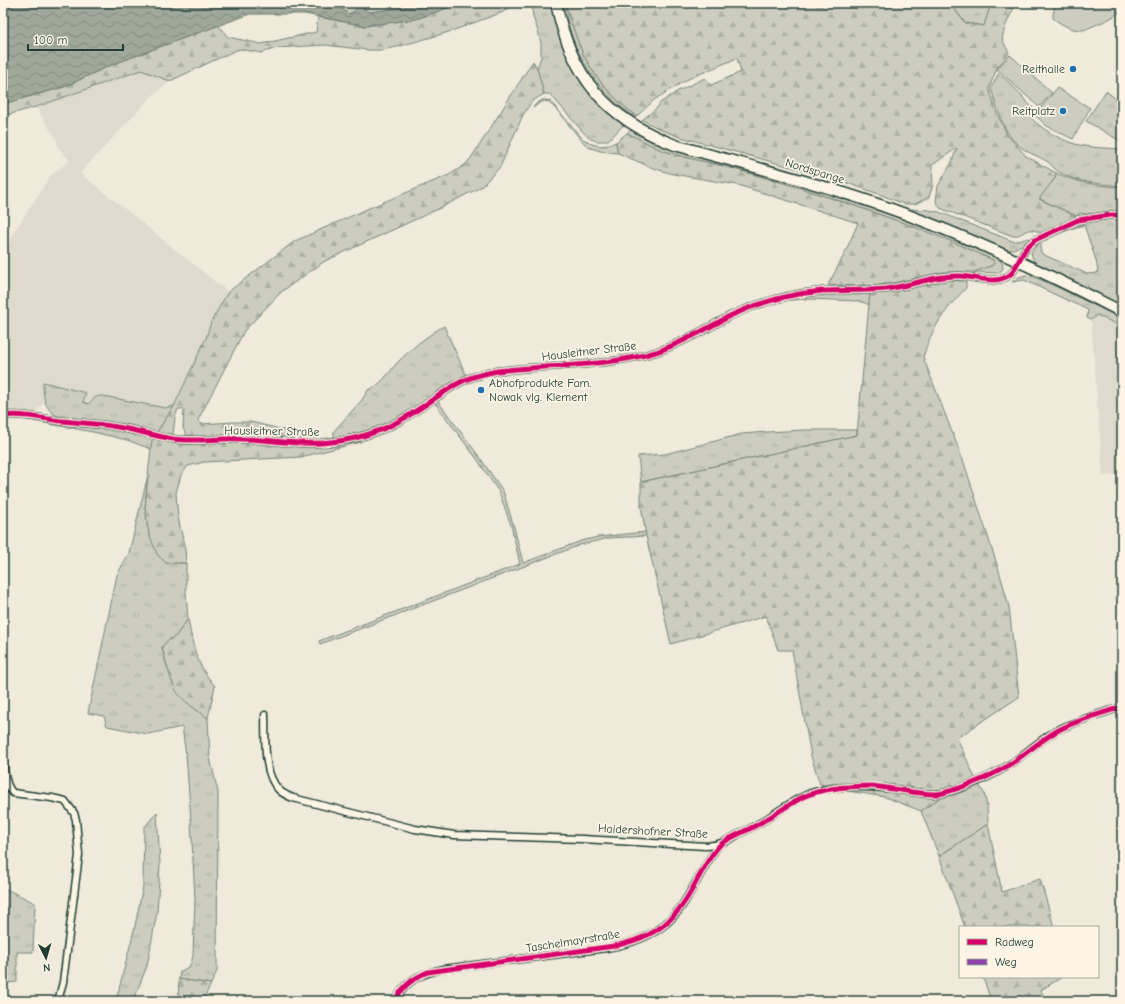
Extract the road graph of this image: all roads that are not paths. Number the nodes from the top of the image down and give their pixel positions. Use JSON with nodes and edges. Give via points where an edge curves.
{"nodes":[{"id":1,"x":556,"y":3,"type":"edge"},
{"id":2,"x":1122,"y":215,"type":"edge"},
{"id":3,"x":1018,"y":261,"type":"junction"},
{"id":4,"x":1122,"y":312,"type":"edge"},
{"id":5,"x":3,"y":416,"type":"edge"},
{"id":6,"x":3,"y":670,"type":"edge"},
{"id":7,"x":3,"y":684,"type":"edge"},
{"id":8,"x":1122,"y":708,"type":"edge"},
{"id":9,"x":265,"y":715,"type":"dead end"},
{"id":10,"x":3,"y":734,"type":"edge"},
{"id":11,"x":720,"y":844,"type":"junction"},
{"id":12,"x":58,"y":1001,"type":"edge"},
{"id":13,"x":395,"y":1001,"type":"edge"}],
"edges":[{"from":1,"to":3,"type":"main road","name":"Nordspange","via":[[568,46],[584,76],[616,112],[641,130],[675,145],[800,179],[874,203]]},
{"from":2,"to":3,"type":"street","name":"Hausleitner Straße","via":[[1078,220],[1035,240]]},
{"from":3,"to":4,"type":"main road","name":"Nordspange"},
{"from":3,"to":5,"type":"street","name":"Hausleitner Straße","via":[[1012,273],[997,280],[944,276],[885,289],[808,293],[779,298],[734,315],[680,342],[633,358],[484,374],[458,383],[390,426],[347,440],[325,443],[241,439],[182,440],[116,427],[14,415]]},
{"from":6,"to":7,"type":"street"},
{"from":8,"to":11,"type":"street","name":"Haidershofner Straße","via":[[1087,717],[1056,731],[996,773],[957,789],[940,794],[871,786],[822,790],[803,797]]},
{"from":9,"to":11,"type":"street","name":"Haidershofner Straße","via":[[270,773],[280,791],[293,798],[454,835],[582,838],[696,846]]},
{"from":10,"to":12,"type":"street","via":[[4,769],[9,790],[13,793],[65,801],[76,820],[79,855],[63,982]]},
{"from":11,"to":13,"type":"street","name":"Taschelmayrstraße","via":[[707,861],[680,908],[663,926],[646,937],[606,948],[428,972],[407,984]]}]}
